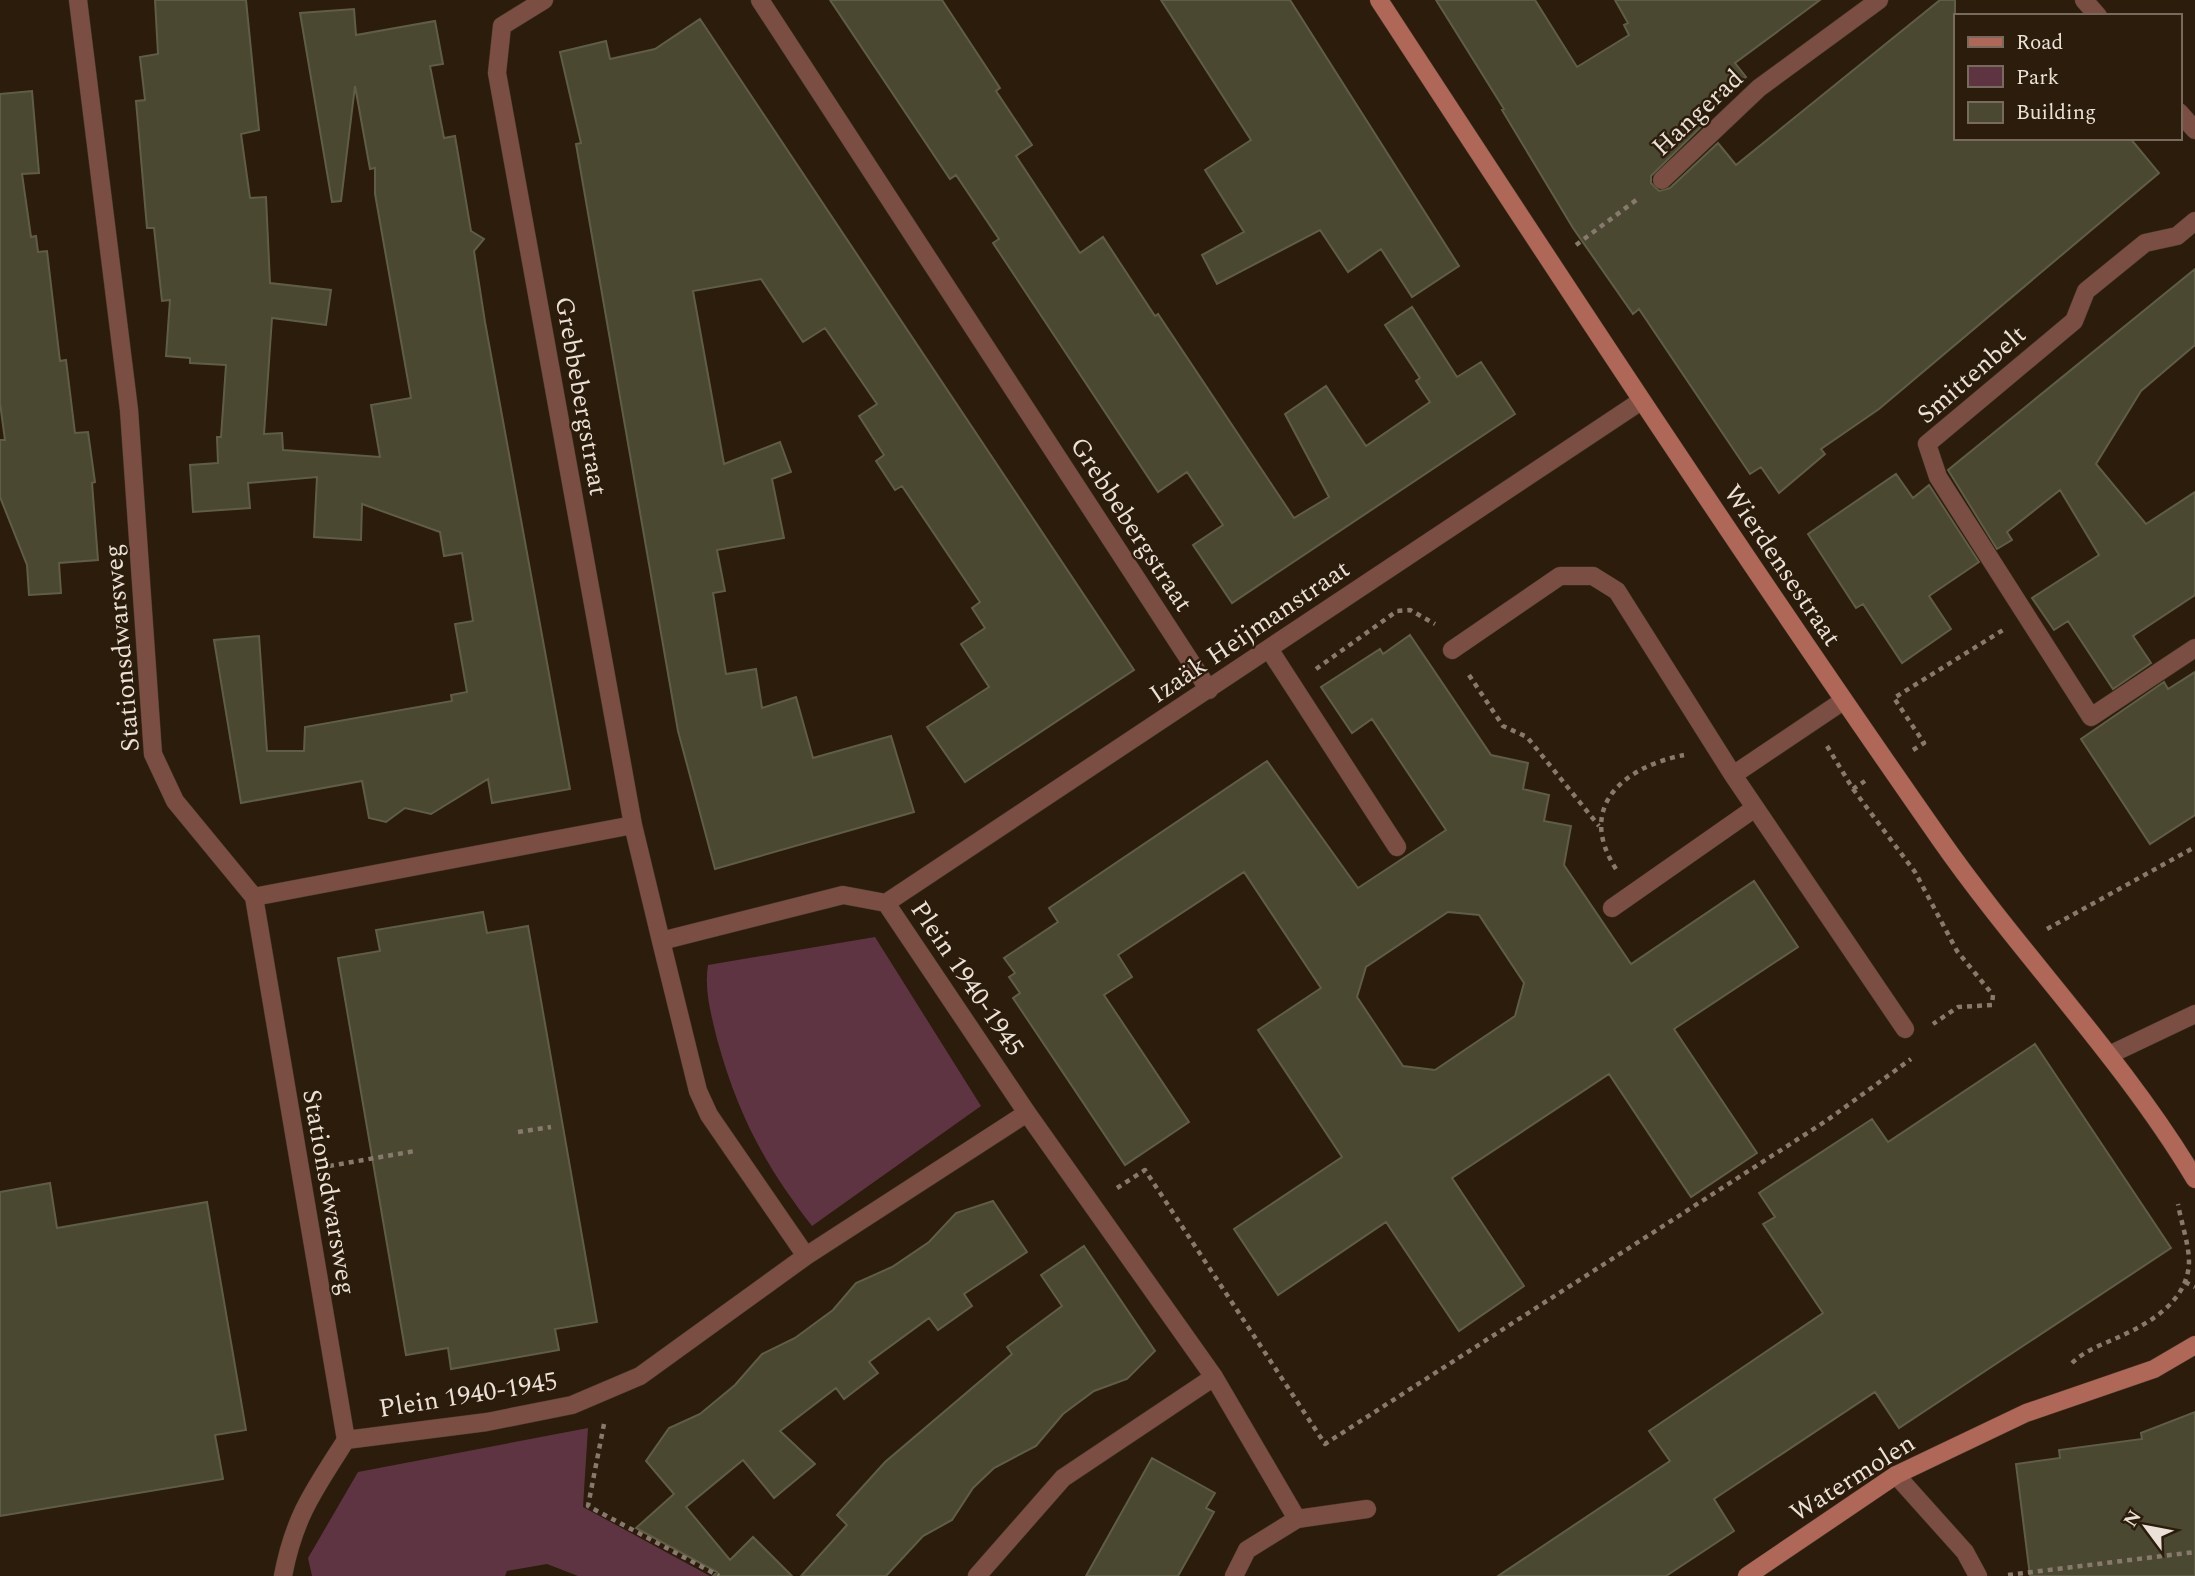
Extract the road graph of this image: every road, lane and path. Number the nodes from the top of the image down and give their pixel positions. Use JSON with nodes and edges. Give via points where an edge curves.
{"nodes":[{"id":1,"x":78,"y":0,"type":"edge"},
{"id":2,"x":544,"y":0,"type":"edge"},
{"id":3,"x":760,"y":0,"type":"edge"},
{"id":4,"x":1379,"y":0,"type":"edge"},
{"id":5,"x":1880,"y":0,"type":"edge"},
{"id":6,"x":2084,"y":0,"type":"edge"},
{"id":7,"x":2096,"y":14,"type":"edge"},
{"id":8,"x":2181,"y":113,"type":"edge"},
{"id":9,"x":2195,"y":130,"type":"edge"},
{"id":10,"x":1662,"y":180,"type":"joint"},
{"id":11,"x":2195,"y":221,"type":"edge"},
{"id":12,"x":1551,"y":263,"type":"junction"},
{"id":13,"x":1641,"y":401,"type":"junction"},
{"id":14,"x":2027,"y":615,"type":"junction"},
{"id":15,"x":2195,"y":648,"type":"edge"},
{"id":16,"x":1269,"y":649,"type":"junction"},
{"id":17,"x":1452,"y":650,"type":"junction"},
{"id":18,"x":1292,"y":685,"type":"junction"},
{"id":19,"x":1209,"y":690,"type":"junction"},
{"id":20,"x":1843,"y":701,"type":"junction"},
{"id":21,"x":1716,"y":747,"type":"junction"},
{"id":22,"x":1889,"y":766,"type":"junction"},
{"id":23,"x":1733,"y":775,"type":"junction"},
{"id":24,"x":1853,"y":789,"type":"dead end"},
{"id":25,"x":1755,"y":808,"type":"junction"},
{"id":26,"x":633,"y":825,"type":"junction"},
{"id":27,"x":1599,"y":826,"type":"junction"},
{"id":28,"x":1397,"y":847,"type":"dead end"},
{"id":29,"x":2195,"y":847,"type":"edge"},
{"id":30,"x":1633,"y":892,"type":"junction"},
{"id":31,"x":254,"y":897,"type":"junction"},
{"id":32,"x":886,"y":903,"type":"junction"},
{"id":33,"x":1612,"y":908,"type":"dead end"},
{"id":34,"x":661,"y":941,"type":"junction"},
{"id":35,"x":2022,"y":943,"type":"junction"},
{"id":36,"x":2195,"y":1014,"type":"edge"},
{"id":37,"x":1907,"y":1033,"type":"junction"},
{"id":38,"x":2109,"y":1055,"type":"junction"},
{"id":39,"x":1027,"y":1112,"type":"junction"},
{"id":40,"x":551,"y":1127,"type":"dead end"},
{"id":41,"x":517,"y":1132,"type":"dead end"},
{"id":42,"x":415,"y":1151,"type":"dead end"},
{"id":43,"x":300,"y":1172,"type":"junction"},
{"id":44,"x":2195,"y":1179,"type":"edge"},
{"id":45,"x":2176,"y":1190,"type":"dead end"},
{"id":46,"x":1092,"y":1204,"type":"junction"},
{"id":47,"x":806,"y":1256,"type":"junction"},
{"id":48,"x":2185,"y":1281,"type":"junction"},
{"id":49,"x":2195,"y":1287,"type":"edge"},
{"id":50,"x":2195,"y":1345,"type":"edge"},
{"id":51,"x":2067,"y":1368,"type":"dead end"},
{"id":52,"x":1214,"y":1377,"type":"junction"},
{"id":53,"x":610,"y":1389,"type":"junction"},
{"id":54,"x":346,"y":1440,"type":"junction"},
{"id":55,"x":1896,"y":1475,"type":"junction"},
{"id":56,"x":1367,"y":1509,"type":"dead end"},
{"id":57,"x":1297,"y":1518,"type":"junction"},
{"id":58,"x":2195,"y":1552,"type":"edge"},
{"id":59,"x":283,"y":1576,"type":"edge"},
{"id":60,"x":719,"y":1576,"type":"edge"},
{"id":61,"x":977,"y":1576,"type":"edge"},
{"id":62,"x":1234,"y":1576,"type":"edge"},
{"id":63,"x":1747,"y":1576,"type":"edge"},
{"id":64,"x":1978,"y":1576,"type":"edge"},
{"id":65,"x":2000,"y":1576,"type":"edge"}],
"edges":[{"from":1,"to":31,"type":"street","name":"Stationsdwarsweg","via":[[130,410],[153,754],[175,801]]},
{"from":2,"to":26,"type":"street","name":"Grebbebergstraat","via":[[502,26],[497,73]]},
{"from":3,"to":19,"type":"street","name":"Grebbebergstraat"},
{"from":4,"to":12,"type":"street","name":"Wierdensestraat"},
{"from":5,"to":10,"type":"street","name":"Hangerad","via":[[1759,88]]},
{"from":6,"to":7,"type":"street"},
{"from":8,"to":9,"type":"street"},
{"from":10,"to":12,"type":"path","name":"Hangerad"},
{"from":11,"to":14,"type":"street","name":"Smittenbelt","via":[[2177,236],[2146,243],[2086,290],[2074,321],[1927,444],[1938,477]]},
{"from":12,"to":13,"type":"street","name":"Wierdensestraat"},
{"from":13,"to":16,"type":"street","name":"Izaäk Heijmanstraat"},
{"from":13,"to":20,"type":"street","name":"Wierdensestraat"},
{"from":14,"to":15,"type":"street","name":"Smittenbelt","via":[[2091,717]]},
{"from":14,"to":22,"type":"path","via":[[1894,698],[1924,743]]},
{"from":16,"to":18,"type":"street"},
{"from":16,"to":19,"type":"street","name":"Izaäk Heijmanstraat"},
{"from":17,"to":18,"type":"path","via":[[1433,622],[1409,610],[1397,611]]},
{"from":17,"to":21,"type":"street","via":[[1560,576],[1593,576],[1617,591]]},
{"from":17,"to":27,"type":"path","via":[[1503,726],[1527,737]]},
{"from":18,"to":28,"type":"street"},
{"from":19,"to":32,"type":"street","name":"Izaäk Heijmanstraat"},
{"from":20,"to":22,"type":"street","name":"Wierdensestraat"},
{"from":20,"to":23,"type":"street"},
{"from":21,"to":23,"type":"street"},
{"from":21,"to":27,"type":"path","via":[[1656,762],[1620,785],[1601,812]]},
{"from":22,"to":35,"type":"street","name":"Wierdensestraat"},
{"from":23,"to":25,"type":"street"},
{"from":24,"to":37,"type":"path","via":[[1915,872],[1957,951],[1993,995],[1992,1004],[1958,1007]]},
{"from":25,"to":30,"type":"street"},
{"from":25,"to":37,"type":"street"},
{"from":26,"to":31,"type":"street"},
{"from":26,"to":34,"type":"street","name":"Grebbebergstraat"},
{"from":27,"to":30,"type":"path","via":[[1606,853]]},
{"from":29,"to":35,"type":"path"},
{"from":30,"to":33,"type":"street"},
{"from":31,"to":43,"type":"street","name":"Stationsdwarsweg"},
{"from":32,"to":34,"type":"street","name":"Plein 1940-1945","via":[[843,895]]},
{"from":32,"to":39,"type":"street","name":"Plein 1940-1945"},
{"from":34,"to":47,"type":"street","via":[[703,1103]]},
{"from":35,"to":38,"type":"street","name":"Wierdensestraat"},
{"from":36,"to":38,"type":"street"},
{"from":37,"to":46,"type":"path","via":[[1920,1052],[1826,1121],[1325,1444],[1144,1170]]},
{"from":38,"to":44,"type":"street","name":"Wierdensestraat"},
{"from":39,"to":46,"type":"street","name":"Plein 1940-1945"},
{"from":39,"to":47,"type":"street","name":"Plein 1940-1945"},
{"from":40,"to":41,"type":"path"},
{"from":42,"to":43,"type":"path"},
{"from":43,"to":54,"type":"street","name":"Stationsdwarsweg"},
{"from":45,"to":48,"type":"path","via":[[2189,1262]]},
{"from":46,"to":52,"type":"street","name":"Plein 1940-1945"},
{"from":47,"to":53,"type":"street","name":"Plein 1940-1945","via":[[640,1376]]},
{"from":48,"to":49,"type":"path"},
{"from":48,"to":51,"type":"path","via":[[2169,1307]]},
{"from":50,"to":55,"type":"street","name":"Watermolen","via":[[2154,1369],[2026,1413]]},
{"from":52,"to":57,"type":"street","name":"Plein 1940-1945"},
{"from":52,"to":61,"type":"street","via":[[1063,1478]]},
{"from":53,"to":54,"type":"street","name":"Plein 1940-1945","via":[[572,1405],[487,1422]]},
{"from":53,"to":60,"type":"path","via":[[588,1506]]},
{"from":54,"to":59,"type":"street","via":[[308,1498],[291,1535]]},
{"from":55,"to":63,"type":"street","name":"Watermolen"},
{"from":55,"to":64,"type":"street","via":[[1965,1552]]},
{"from":56,"to":57,"type":"street"},
{"from":57,"to":62,"type":"street","via":[[1247,1549]]},
{"from":58,"to":65,"type":"path"}]}
